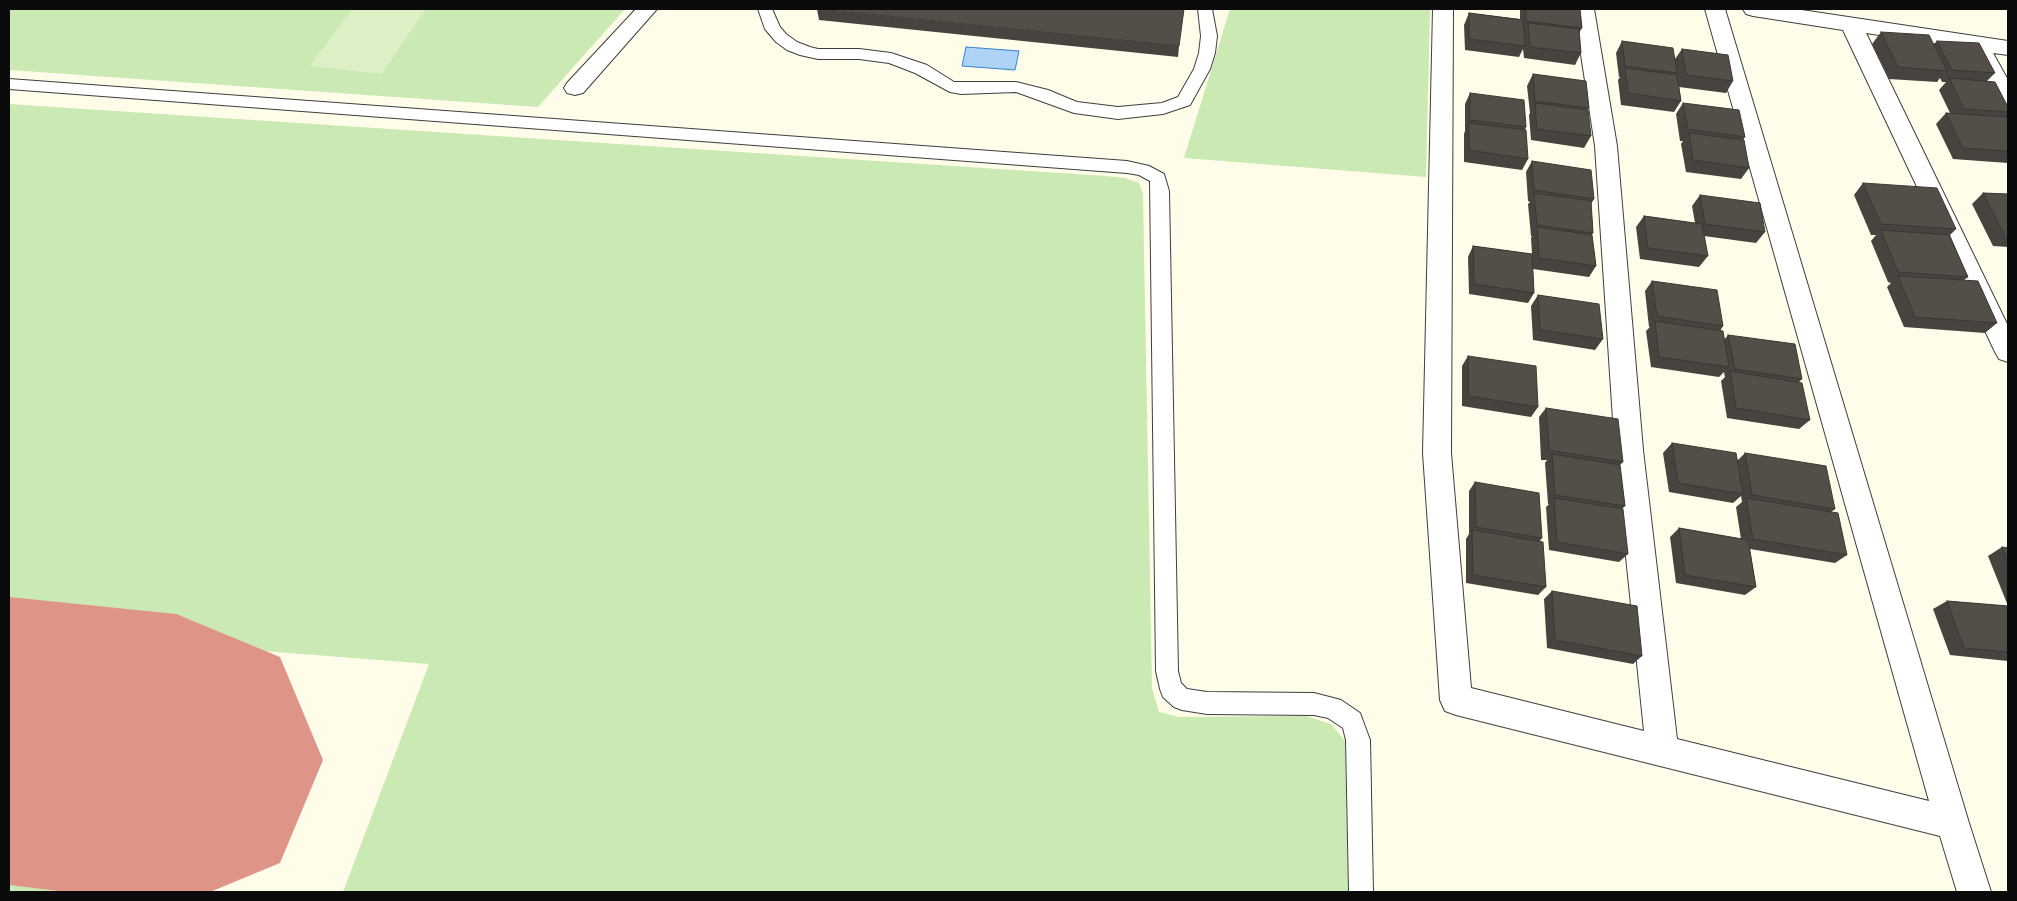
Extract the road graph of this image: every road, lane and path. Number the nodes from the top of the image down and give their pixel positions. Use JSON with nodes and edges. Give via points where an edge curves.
{"nodes":[{"id":1,"x":647,"y":9,"type":"edge"},
{"id":2,"x":766,"y":9,"type":"edge"},
{"id":3,"x":1205,"y":9,"type":"edge"},
{"id":4,"x":1443,"y":9,"type":"edge"},
{"id":5,"x":1584,"y":9,"type":"edge"},
{"id":6,"x":1715,"y":9,"type":"edge"},
{"id":7,"x":1759,"y":9,"type":"edge"},
{"id":8,"x":1851,"y":24,"type":"junction"},
{"id":9,"x":1978,"y":44,"type":"junction"},
{"id":10,"x":2008,"y":48,"type":"edge"},
{"id":11,"x":9,"y":84,"type":"edge"},
{"id":12,"x":575,"y":88,"type":"dead end"},
{"id":13,"x":2008,"y":100,"type":"edge"},
{"id":14,"x":2008,"y":352,"type":"edge"},
{"id":15,"x":1662,"y":751,"type":"junction"},
{"id":16,"x":1952,"y":823,"type":"junction"},
{"id":17,"x":1361,"y":892,"type":"edge"},
{"id":18,"x":1974,"y":892,"type":"edge"}],
"edges":[{"from":1,"to":12,"type":"street"},
{"from":2,"to":3,"type":"lane","via":[[773,29],[781,38],[806,51],[891,58],[920,69],[950,87],[1016,87],[1074,106],[1118,113],[1163,108],[1184,101],[1207,53],[1209,36]]},
{"from":4,"to":15,"type":"street","via":[[1437,453],[1456,700]]},
{"from":5,"to":15,"type":"street","via":[[1606,146],[1629,450]]},
{"from":6,"to":16,"type":"street"},
{"from":7,"to":8,"type":"street"},
{"from":8,"to":9,"type":"street"},
{"from":8,"to":14,"type":"street"},
{"from":9,"to":10,"type":"street"},
{"from":9,"to":13,"type":"street"},
{"from":11,"to":17,"type":"lane","via":[[1127,167],[1143,170],[1158,178],[1167,671],[1171,689],[1182,699],[1207,703],[1314,704],[1333,708],[1352,721],[1358,740]]},
{"from":15,"to":16,"type":"street"},
{"from":16,"to":18,"type":"street"}]}
